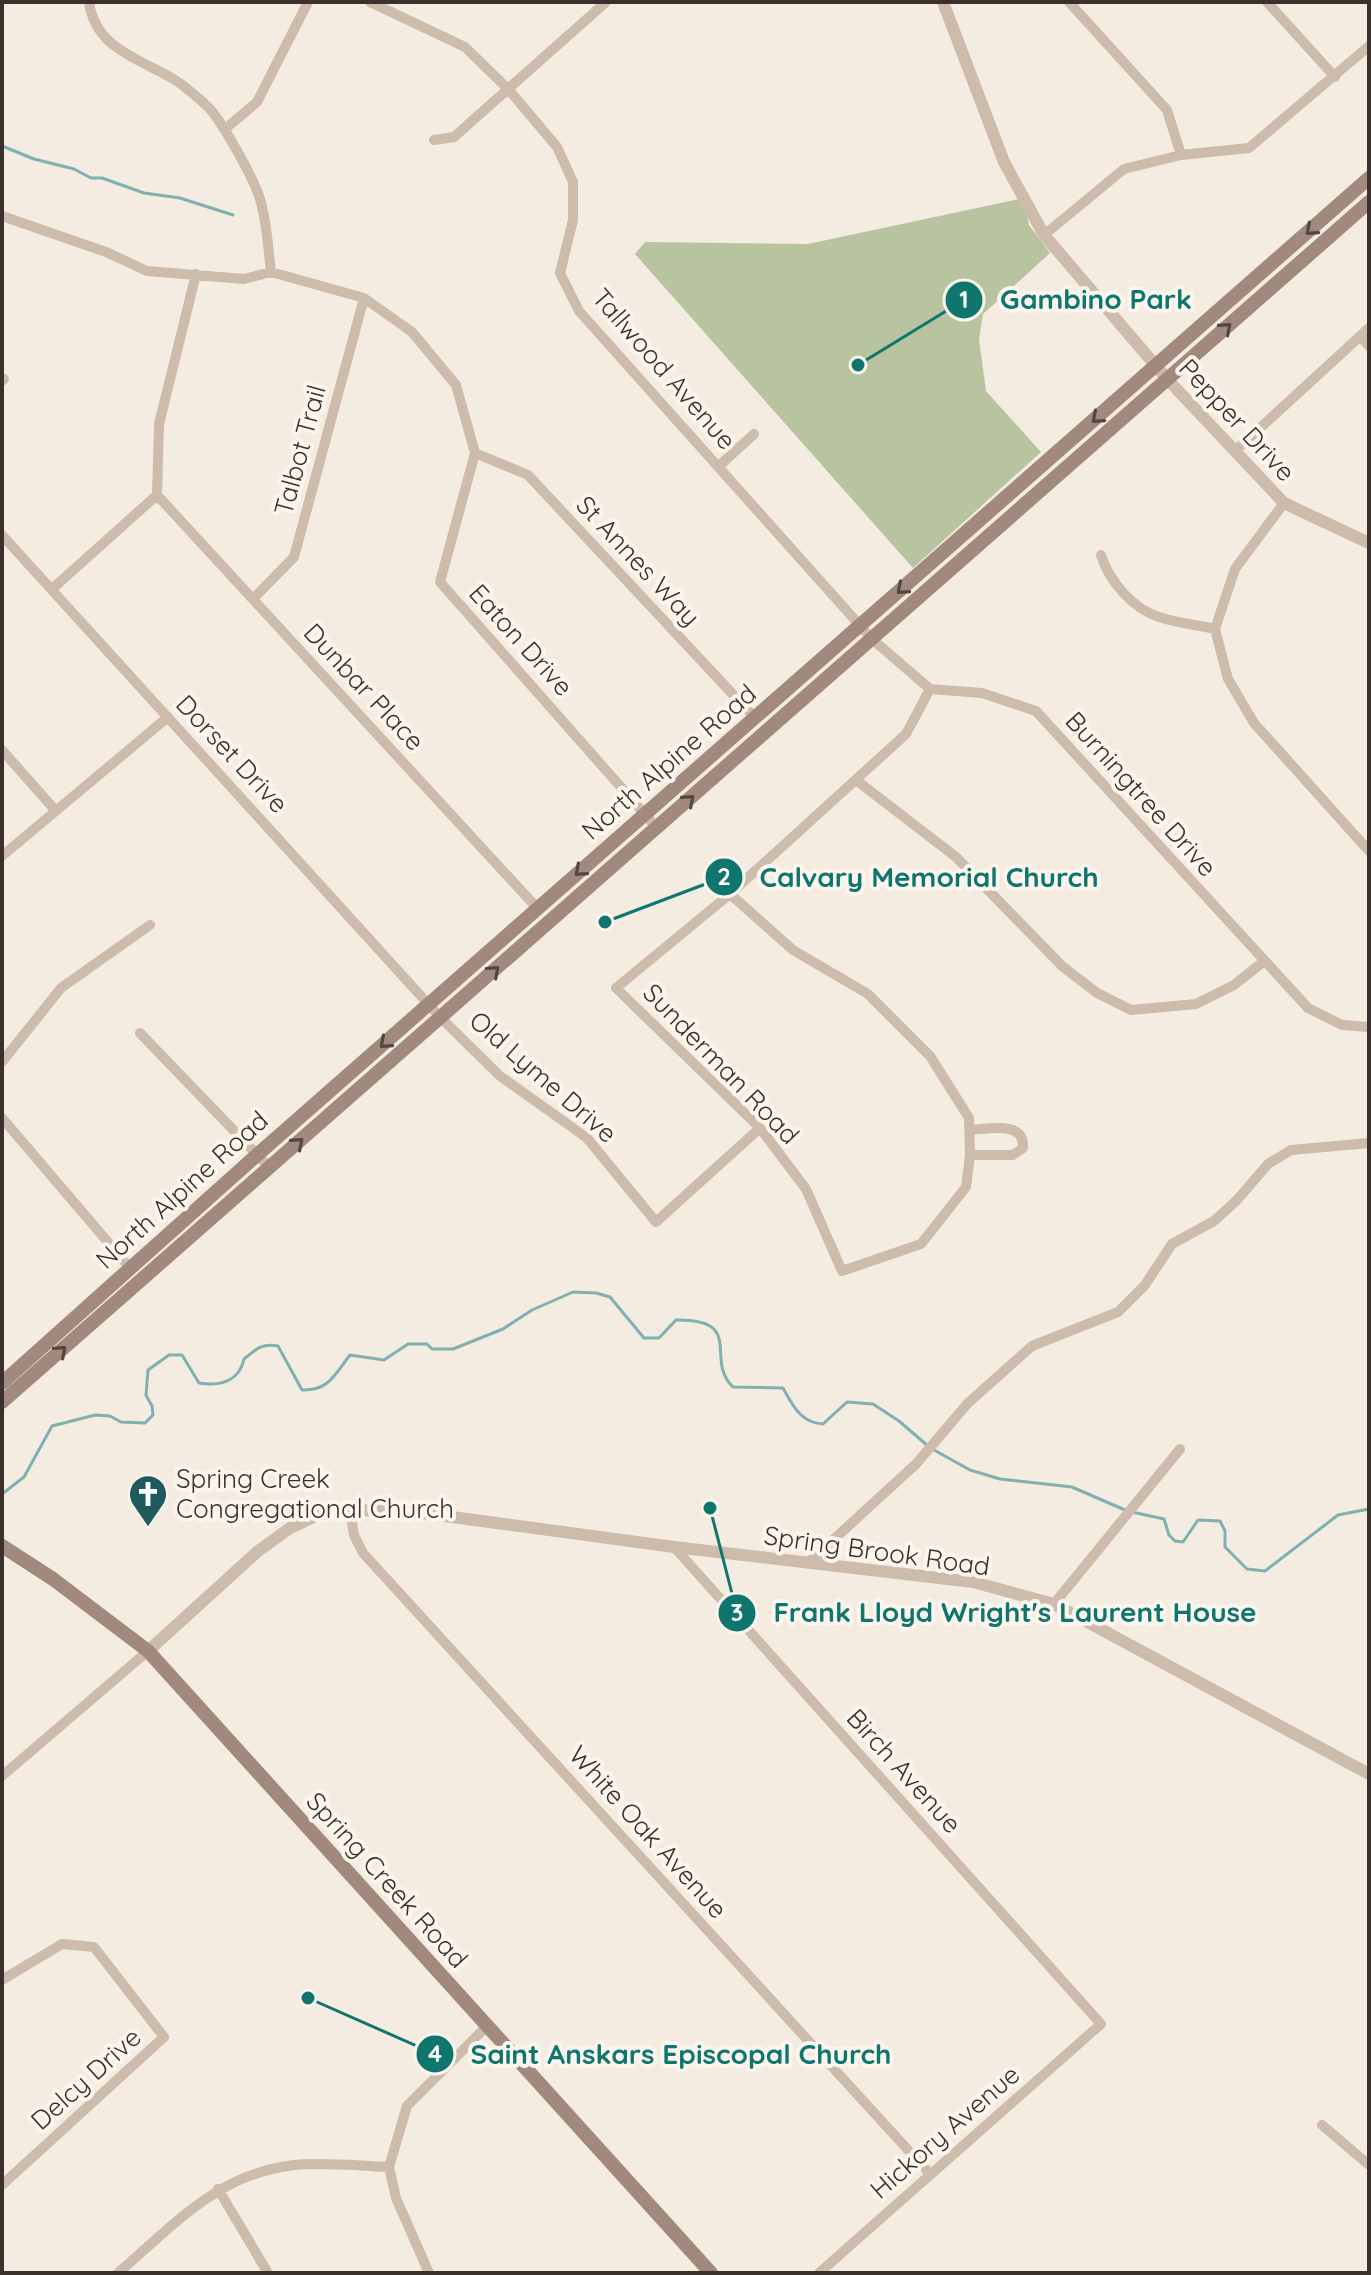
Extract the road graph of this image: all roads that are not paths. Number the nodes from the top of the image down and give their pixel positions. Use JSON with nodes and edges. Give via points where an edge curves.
{"nodes":[{"id":1,"x":89,"y":2,"type":"edge"},
{"id":2,"x":308,"y":2,"type":"edge"},
{"id":3,"x":370,"y":2,"type":"edge"},
{"id":4,"x":606,"y":2,"type":"edge"},
{"id":5,"x":943,"y":2,"type":"edge"},
{"id":6,"x":1069,"y":2,"type":"edge"},
{"id":7,"x":1267,"y":2,"type":"edge"},
{"id":8,"x":1369,"y":46,"type":"edge"},
{"id":9,"x":1335,"y":77,"type":"junction"},
{"id":10,"x":509,"y":90,"type":"junction"},
{"id":11,"x":225,"y":129,"type":"junction"},
{"id":12,"x":434,"y":140,"type":"dead end"},
{"id":13,"x":1181,"y":155,"type":"junction"},
{"id":14,"x":1369,"y":178,"type":"edge"},
{"id":15,"x":1369,"y":202,"type":"edge"},
{"id":16,"x":2,"y":216,"type":"edge"},
{"id":17,"x":1044,"y":235,"type":"junction"},
{"id":18,"x":271,"y":272,"type":"junction"},
{"id":19,"x":196,"y":274,"type":"junction"},
{"id":20,"x":364,"y":298,"type":"junction"},
{"id":21,"x":1365,"y":332,"type":"edge"},
{"id":22,"x":1369,"y":346,"type":"edge"},
{"id":23,"x":1156,"y":366,"type":"junction"},
{"id":24,"x":1168,"y":380,"type":"junction"},
{"id":25,"x":754,"y":434,"type":"dead end"},
{"id":26,"x":1235,"y":451,"type":"junction"},
{"id":27,"x":475,"y":453,"type":"junction"},
{"id":28,"x":719,"y":466,"type":"junction"},
{"id":29,"x":157,"y":495,"type":"junction"},
{"id":30,"x":1284,"y":503,"type":"junction"},
{"id":31,"x":2,"y":535,"type":"edge"},
{"id":32,"x":1369,"y":543,"type":"edge"},
{"id":33,"x":1101,"y":555,"type":"dead end"},
{"id":34,"x":52,"y":589,"type":"junction"},
{"id":35,"x":253,"y":599,"type":"junction"},
{"id":36,"x":861,"y":625,"type":"junction"},
{"id":37,"x":1215,"y":629,"type":"junction"},
{"id":38,"x":872,"y":639,"type":"junction"},
{"id":39,"x":930,"y":689,"type":"junction"},
{"id":40,"x":168,"y":717,"type":"junction"},
{"id":41,"x":755,"y":718,"type":"junction"},
{"id":42,"x":2,"y":750,"type":"edge"},
{"id":43,"x":856,"y":780,"type":"junction"},
{"id":44,"x":55,"y":810,"type":"junction"},
{"id":45,"x":646,"y":814,"type":"junction"},
{"id":46,"x":657,"y":828,"type":"junction"},
{"id":47,"x":1369,"y":851,"type":"edge"},
{"id":48,"x":2,"y":856,"type":"edge"},
{"id":49,"x":730,"y":894,"type":"junction"},
{"id":50,"x":538,"y":909,"type":"junction"},
{"id":51,"x":150,"y":925,"type":"dead end"},
{"id":52,"x":1263,"y":962,"type":"junction"},
{"id":53,"x":430,"y":1003,"type":"junction"},
{"id":54,"x":441,"y":1018,"type":"junction"},
{"id":55,"x":1369,"y":1027,"type":"edge"},
{"id":56,"x":140,"y":1033,"type":"dead end"},
{"id":57,"x":2,"y":1062,"type":"edge"},
{"id":58,"x":2,"y":1118,"type":"edge"},
{"id":59,"x":760,"y":1128,"type":"junction"},
{"id":60,"x":970,"y":1130,"type":"junction"},
{"id":61,"x":1369,"y":1143,"type":"edge"},
{"id":62,"x":257,"y":1155,"type":"junction"},
{"id":63,"x":970,"y":1155,"type":"junction"},
{"id":64,"x":270,"y":1168,"type":"junction"},
{"id":65,"x":130,"y":1268,"type":"junction"},
{"id":66,"x":4,"y":1377,"type":"edge"},
{"id":67,"x":2,"y":1402,"type":"edge"},
{"id":68,"x":1180,"y":1449,"type":"dead end"},
{"id":69,"x":350,"y":1510,"type":"junction"},
{"id":70,"x":2,"y":1546,"type":"edge"},
{"id":71,"x":674,"y":1547,"type":"junction"},
{"id":72,"x":809,"y":1562,"type":"junction"},
{"id":73,"x":1054,"y":1604,"type":"junction"},
{"id":74,"x":148,"y":1651,"type":"junction"},
{"id":75,"x":1369,"y":1774,"type":"edge"},
{"id":76,"x":2,"y":1776,"type":"edge"},
{"id":77,"x":2,"y":1980,"type":"edge"},
{"id":78,"x":1101,"y":2024,"type":"joint"},
{"id":79,"x":487,"y":2026,"type":"junction"},
{"id":80,"x":1322,"y":2125,"type":"dead end"},
{"id":81,"x":1369,"y":2165,"type":"edge"},
{"id":82,"x":389,"y":2167,"type":"junction"},
{"id":83,"x":930,"y":2174,"type":"junction"},
{"id":84,"x":2,"y":2185,"type":"edge"},
{"id":85,"x":218,"y":2189,"type":"junction"},
{"id":86,"x":118,"y":2273,"type":"edge"},
{"id":87,"x":268,"y":2273,"type":"edge"},
{"id":88,"x":429,"y":2273,"type":"edge"},
{"id":89,"x":711,"y":2273,"type":"edge"},
{"id":90,"x":819,"y":2273,"type":"edge"}],
"edges":[{"from":1,"to":11,"type":"street","via":[[106,38],[135,62],[180,84]]},
{"from":2,"to":11,"type":"street","via":[[257,102]]},
{"from":3,"to":10,"type":"street","name":"Tallwood Avenue","via":[[465,47]]},
{"from":4,"to":10,"type":"street"},
{"from":5,"to":17,"type":"street","name":"Pepper Drive","via":[[1004,162]]},
{"from":6,"to":13,"type":"street","via":[[1167,110]]},
{"from":7,"to":9,"type":"street"},
{"from":8,"to":9,"type":"street"},
{"from":9,"to":13,"type":"street","via":[[1249,148]]},
{"from":10,"to":12,"type":"street","via":[[454,137]]},
{"from":10,"to":28,"type":"street","name":"Tallwood Avenue","via":[[557,147],[573,182],[573,220],[560,273],[579,311]]},
{"from":11,"to":18,"type":"street","via":[[260,198]]},
{"from":13,"to":17,"type":"street","via":[[1124,169]]},
{"from":14,"to":23,"type":"main road","name":"North Alpine Road","one_way":true},
{"from":24,"to":15,"type":"main road","name":"North Alpine Road","one_way":true},
{"from":16,"to":19,"type":"street","via":[[147,271]]},
{"from":17,"to":23,"type":"street","name":"Pepper Drive"},
{"from":18,"to":19,"type":"street","via":[[244,279]]},
{"from":18,"to":20,"type":"street"},
{"from":19,"to":29,"type":"street","via":[[159,424]]},
{"from":20,"to":27,"type":"street","via":[[412,332],[456,385]]},
{"from":20,"to":35,"type":"street","name":"Talbot Trail","via":[[294,557]]},
{"from":21,"to":22,"type":"street"},
{"from":21,"to":26,"type":"street"},
{"from":23,"to":24,"type":"street","name":"Pepper Drive"},
{"from":23,"to":36,"type":"main road","name":"North Alpine Road","one_way":true},
{"from":24,"to":26,"type":"street","name":"Pepper Drive"},
{"from":24,"to":38,"type":"main road","name":"North Alpine Road"},
{"from":25,"to":28,"type":"street"},
{"from":26,"to":30,"type":"street","name":"Pepper Drive"},
{"from":27,"to":41,"type":"street","name":"St Annes Way","via":[[528,475]]},
{"from":27,"to":45,"type":"street","name":"Eaton Drive","via":[[440,582]]},
{"from":28,"to":36,"type":"street","name":"Tallwood Avenue"},
{"from":29,"to":34,"type":"street"},
{"from":29,"to":35,"type":"street","name":"Dunbar Place"},
{"from":30,"to":32,"type":"street","name":"Pepper Drive"},
{"from":30,"to":37,"type":"street","via":[[1235,569]]},
{"from":31,"to":34,"type":"street","name":"Dorset Drive"},
{"from":33,"to":37,"type":"street","via":[[1107,573],[1128,597],[1157,617]]},
{"from":34,"to":40,"type":"street","name":"Dorset Drive"},
{"from":35,"to":50,"type":"street","name":"Dunbar Place"},
{"from":36,"to":38,"type":"street"},
{"from":36,"to":41,"type":"main road","name":"North Alpine Road"},
{"from":37,"to":47,"type":"street","via":[[1228,679],[1254,723]]},
{"from":38,"to":39,"type":"street"},
{"from":46,"to":38,"type":"main road","name":"North Alpine Road","one_way":true},
{"from":39,"to":43,"type":"street","via":[[906,734]]},
{"from":39,"to":52,"type":"street","name":"Burningtree Drive","via":[[982,693],[1036,711]]},
{"from":40,"to":44,"type":"street"},
{"from":40,"to":53,"type":"street","name":"Dorset Drive"},
{"from":41,"to":45,"type":"main road","name":"North Alpine Road"},
{"from":42,"to":44,"type":"street"},
{"from":43,"to":49,"type":"street"},
{"from":43,"to":52,"type":"street","via":[[956,857],[1062,966],[1131,1010],[1196,1004],[1234,985]]},
{"from":44,"to":48,"type":"street"},
{"from":45,"to":46,"type":"street","name":"Eaton Drive"},
{"from":45,"to":50,"type":"main road","name":"North Alpine Road","one_way":true},
{"from":54,"to":46,"type":"main road","name":"North Alpine Road","one_way":true},
{"from":49,"to":59,"type":"street","name":"Sunderman Road","via":[[616,988]]},
{"from":49,"to":60,"type":"street","name":"Sunderman Road","via":[[793,950],[868,994],[930,1056],[969,1118]]},
{"from":50,"to":53,"type":"main road","name":"North Alpine Road"},
{"from":51,"to":57,"type":"street","via":[[61,988]]},
{"from":52,"to":55,"type":"street","name":"Burningtree Drive","via":[[1308,1008],[1342,1025]]},
{"from":53,"to":54,"type":"street","name":"Old Lyme Drive"},
{"from":53,"to":62,"type":"main road","name":"North Alpine Road","one_way":true},
{"from":54,"to":59,"type":"street","name":"Old Lyme Drive","via":[[500,1076],[587,1138],[656,1222]]},
{"from":64,"to":54,"type":"main road","name":"North Alpine Road","one_way":true},
{"from":56,"to":62,"type":"street"},
{"from":58,"to":65,"type":"street"},
{"from":59,"to":63,"type":"street","name":"Sunderman Road","via":[[806,1189],[842,1271],[921,1244],[966,1187]]},
{"from":60,"to":63,"type":"street","name":"Sunderman Road"},
{"from":60,"to":63,"type":"street","via":[[1008,1128],[1024,1142],[1013,1155]]},
{"from":61,"to":72,"type":"street","via":[[1291,1150],[1268,1164],[1214,1221],[1172,1244],[1145,1285],[1118,1312],[1032,1346],[968,1403],[916,1464]]},
{"from":62,"to":64,"type":"street"},
{"from":62,"to":65,"type":"main road","name":"North Alpine Road"},
{"from":67,"to":64,"type":"main road","name":"North Alpine Road","one_way":true},
{"from":65,"to":66,"type":"main road","name":"North Alpine Road"},
{"from":68,"to":73,"type":"street"},
{"from":69,"to":71,"type":"street","name":"Spring Brook Road","via":[[412,1512]]},
{"from":69,"to":74,"type":"street","name":"Spring Brook Road","via":[[320,1514],[290,1528]]},
{"from":69,"to":83,"type":"street","name":"White Oak Avenue","via":[[363,1553]]},
{"from":70,"to":74,"type":"main road","name":"Spring Creek Road"},
{"from":71,"to":72,"type":"street","name":"Spring Brook Road"},
{"from":71,"to":78,"type":"street","name":"Birch Avenue"},
{"from":72,"to":73,"type":"street","name":"Spring Brook Road","via":[[973,1582]]},
{"from":73,"to":75,"type":"street","name":"Spring Brook Road"},
{"from":74,"to":76,"type":"street"},
{"from":74,"to":79,"type":"main road","name":"Spring Creek Road"},
{"from":77,"to":84,"type":"street","name":"Delcy Drive","via":[[62,1944],[94,1947],[164,2037]]},
{"from":78,"to":83,"type":"street","name":"Hickory Avenue"},
{"from":79,"to":82,"type":"street","via":[[407,2106]]},
{"from":79,"to":89,"type":"main road","name":"Spring Creek Road"},
{"from":80,"to":81,"type":"street"},
{"from":82,"to":85,"type":"street","via":[[297,2165],[256,2172]]},
{"from":82,"to":88,"type":"street","via":[[396,2198]]},
{"from":83,"to":90,"type":"street","name":"Hickory Avenue"},
{"from":85,"to":86,"type":"street"},
{"from":85,"to":87,"type":"street"}]}
